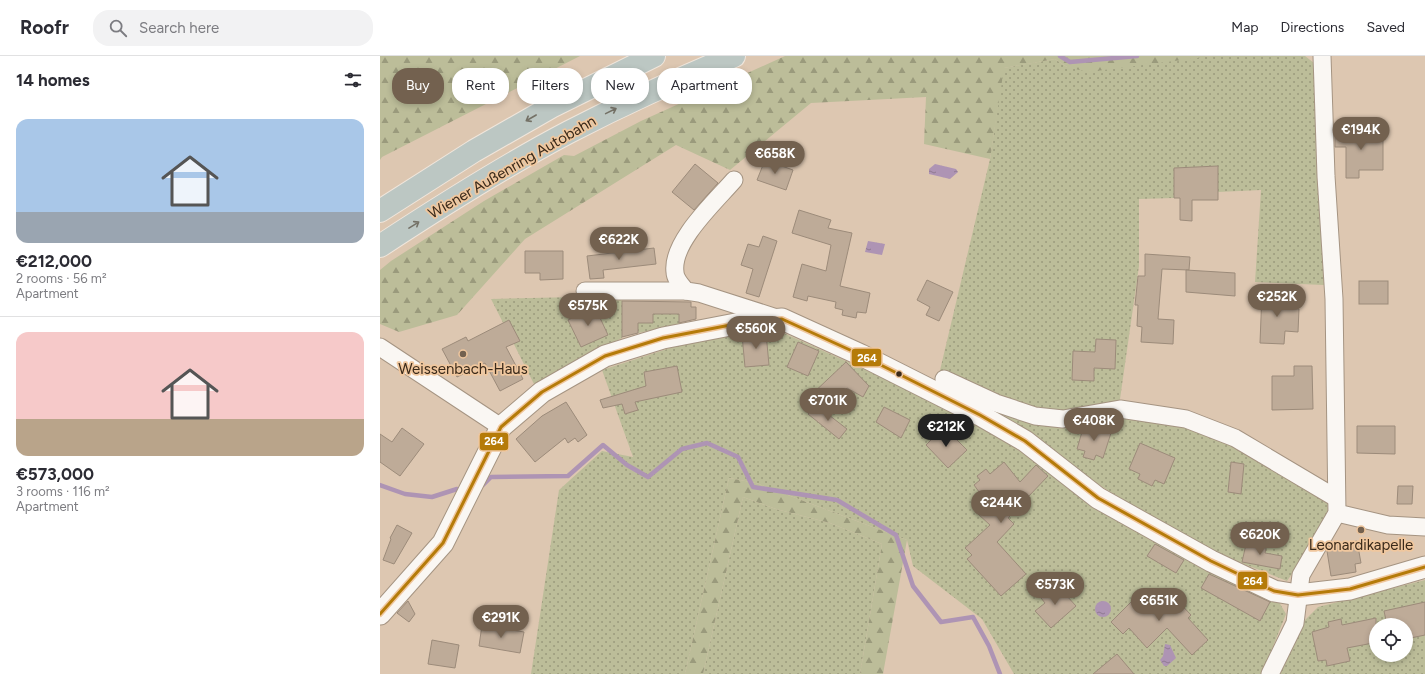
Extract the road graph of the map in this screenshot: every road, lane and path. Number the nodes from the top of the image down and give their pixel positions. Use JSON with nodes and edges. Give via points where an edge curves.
{"nodes":[{"id":1,"x":654,"y":56,"type":"edge"},
{"id":2,"x":734,"y":56,"type":"edge"},
{"id":3,"x":1322,"y":56,"type":"edge"},
{"id":4,"x":734,"y":180,"type":"dead end"},
{"id":5,"x":380,"y":211,"type":"edge"},
{"id":6,"x":380,"y":246,"type":"edge"},
{"id":7,"x":585,"y":291,"type":"dead end"},
{"id":8,"x":692,"y":292,"type":"junction"},
{"id":9,"x":782,"y":319,"type":"junction"},
{"id":10,"x":380,"y":347,"type":"edge"},
{"id":11,"x":944,"y":379,"type":"dead end"},
{"id":12,"x":501,"y":427,"type":"junction"},
{"id":13,"x":1337,"y":506,"type":"junction"},
{"id":14,"x":1425,"y":527,"type":"edge"},
{"id":15,"x":1425,"y":567,"type":"edge"},
{"id":16,"x":1298,"y":595,"type":"junction"},
{"id":17,"x":380,"y":614,"type":"edge"},
{"id":18,"x":1270,"y":674,"type":"edge"}],
"edges":[{"from":1,"to":5,"type":"highway","name":"Wiener Außenring Autobahn","one_way":true,"via":[[545,110],[474,151]]},
{"from":6,"to":2,"type":"highway","name":"Wiener Außenring Autobahn","one_way":true,"via":[[493,175],[568,132],[658,88]]},
{"from":3,"to":13,"type":"street","via":[[1334,299]]},
{"from":4,"to":8,"type":"street","via":[[680,246],[674,273]]},
{"from":7,"to":8,"type":"street"},
{"from":8,"to":9,"type":"street"},
{"from":9,"to":12,"type":"street","via":[[746,322],[663,338],[605,356],[542,392]]},
{"from":9,"to":16,"type":"street","via":[[861,355],[980,415],[1026,441],[1098,498],[1211,561],[1274,591]]},
{"from":10,"to":12,"type":"street"},
{"from":11,"to":13,"type":"street","via":[[996,403],[1035,416],[1063,419],[1120,409],[1186,419],[1235,438]]},
{"from":12,"to":17,"type":"street","via":[[443,542]]},
{"from":13,"to":14,"type":"street","via":[[1388,525]]},
{"from":13,"to":16,"type":"street","via":[[1301,575]]},
{"from":15,"to":16,"type":"street","via":[[1350,590]]},
{"from":16,"to":18,"type":"street","via":[[1295,623]]}]}
